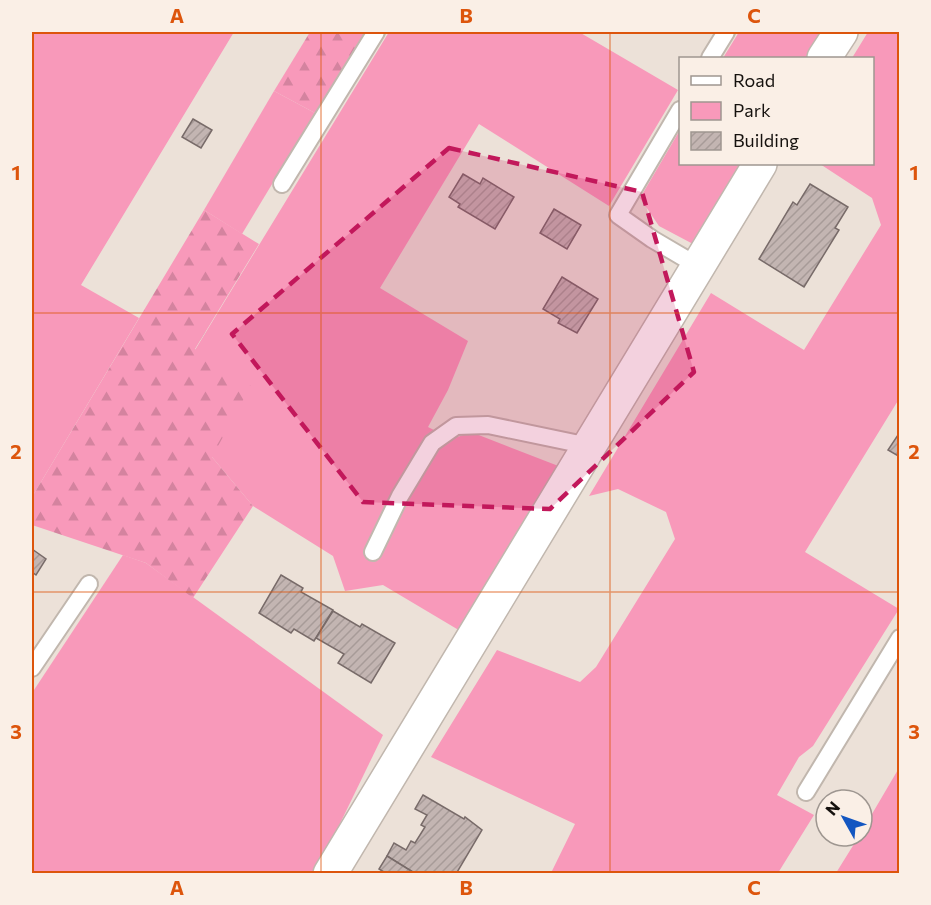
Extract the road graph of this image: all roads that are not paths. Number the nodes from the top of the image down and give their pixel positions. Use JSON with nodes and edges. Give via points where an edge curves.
{"nodes":[{"id":1,"x":376,"y":32,"type":"edge"},
{"id":2,"x":726,"y":32,"type":"edge"},
{"id":3,"x":841,"y":32,"type":"edge"},
{"id":4,"x":712,"y":57,"type":"edge"},
{"id":5,"x":825,"y":57,"type":"edge"},
{"id":6,"x":679,"y":113,"type":"edge"},
{"id":7,"x":759,"y":165,"type":"edge"},
{"id":8,"x":282,"y":184,"type":"dead end"},
{"id":9,"x":698,"y":266,"type":"junction"},
{"id":10,"x":589,"y":446,"type":"junction"},
{"id":11,"x":373,"y":552,"type":"dead end"},
{"id":12,"x":89,"y":584,"type":"dead end"},
{"id":13,"x":900,"y":638,"type":"edge"},
{"id":14,"x":32,"y":668,"type":"edge"},
{"id":15,"x":806,"y":792,"type":"dead end"},
{"id":16,"x":330,"y":873,"type":"edge"}],
"edges":[{"from":1,"to":8,"type":"lane"},
{"from":2,"to":4,"type":"lane"},
{"from":3,"to":5,"type":"street"},
{"from":6,"to":9,"type":"lane","via":[[618,215]]},
{"from":7,"to":9,"type":"street"},
{"from":9,"to":10,"type":"street"},
{"from":10,"to":11,"type":"lane","via":[[488,425],[456,426],[432,443]]},
{"from":10,"to":16,"type":"street"},
{"from":12,"to":14,"type":"lane"},
{"from":13,"to":15,"type":"lane"}]}
